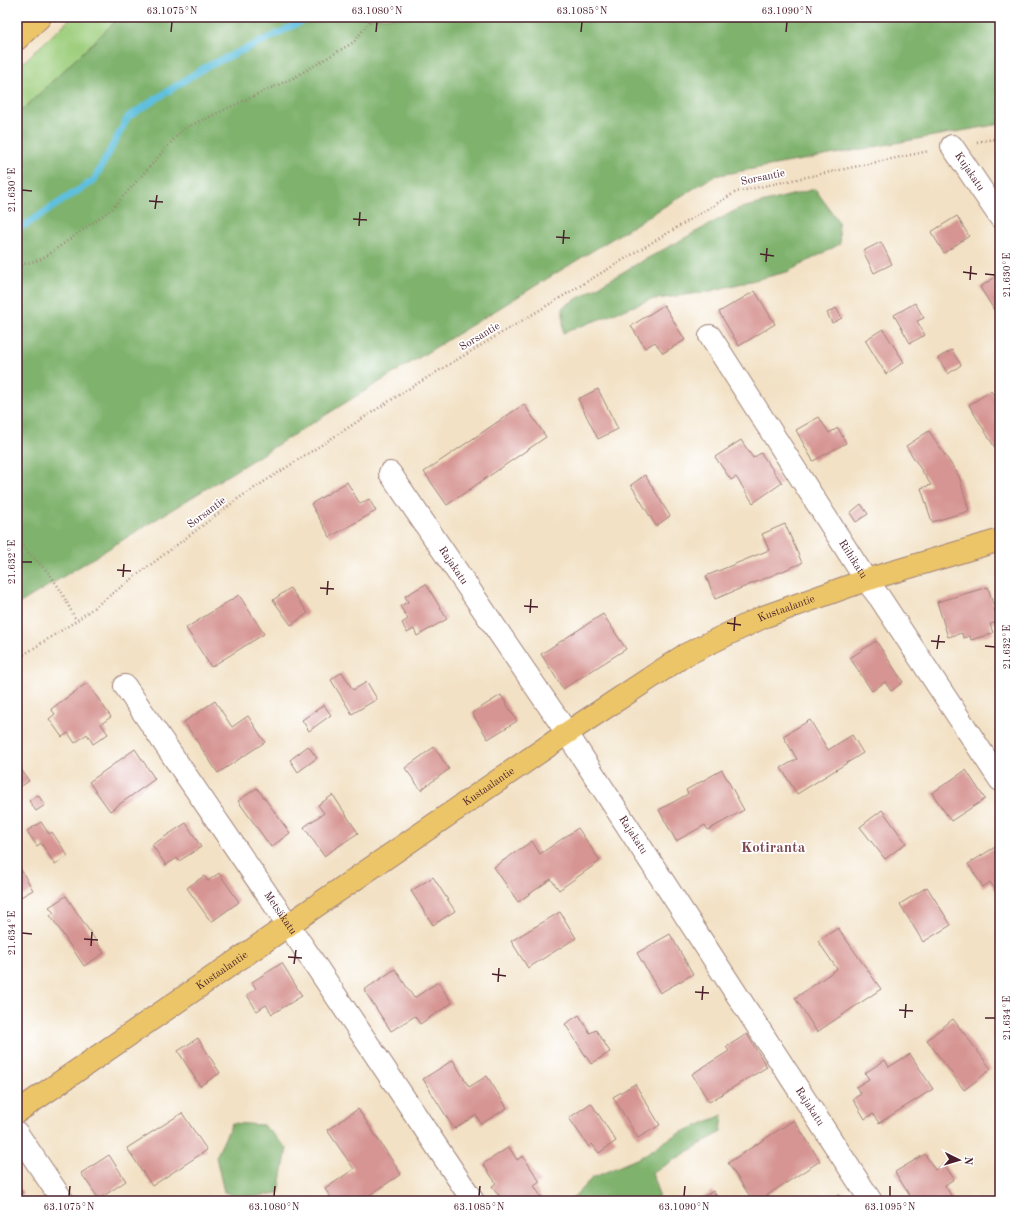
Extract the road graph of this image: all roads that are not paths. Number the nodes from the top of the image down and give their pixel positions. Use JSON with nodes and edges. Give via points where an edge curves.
{"nodes":[{"id":1,"x":40,"y":17,"type":"edge"},
{"id":2,"x":17,"y":39,"type":"edge"},
{"id":3,"x":952,"y":146,"type":"road end"},
{"id":4,"x":1000,"y":218,"type":"edge"},
{"id":5,"x":710,"y":336,"type":"dead end"},
{"id":6,"x":390,"y":473,"type":"dead end"},
{"id":7,"x":1000,"y":540,"type":"edge"},
{"id":8,"x":866,"y":580,"type":"junction"},
{"id":9,"x":125,"y":686,"type":"dead end"},
{"id":10,"x":566,"y":733,"type":"junction"},
{"id":11,"x":1000,"y":780,"type":"edge"},
{"id":12,"x":288,"y":925,"type":"junction"},
{"id":13,"x":17,"y":1112,"type":"edge"},
{"id":14,"x":17,"y":1133,"type":"edge"},
{"id":15,"x":63,"y":1201,"type":"edge"},
{"id":16,"x":473,"y":1201,"type":"edge"},
{"id":17,"x":871,"y":1201,"type":"edge"}],
"edges":[{"from":1,"to":2,"type":"main road"},
{"from":3,"to":4,"type":"street","name":"Kujakatu"},
{"from":5,"to":8,"type":"street","name":"Riihikatu"},
{"from":6,"to":10,"type":"street","name":"Rajakatu"},
{"from":7,"to":8,"type":"main road","name":"Kustaalantie"},
{"from":8,"to":10,"type":"main road","name":"Kustaalantie","via":[[763,617],[689,653]]},
{"from":8,"to":11,"type":"street","name":"Riihikatu"},
{"from":9,"to":12,"type":"street","name":"Metsäkatu"},
{"from":10,"to":12,"type":"main road","name":"Kustaalantie"},
{"from":10,"to":17,"type":"street","name":"Rajakatu"},
{"from":12,"to":13,"type":"main road","name":"Kustaalantie"},
{"from":12,"to":16,"type":"street","name":"Metsäkatu"},
{"from":14,"to":15,"type":"street"}]}
